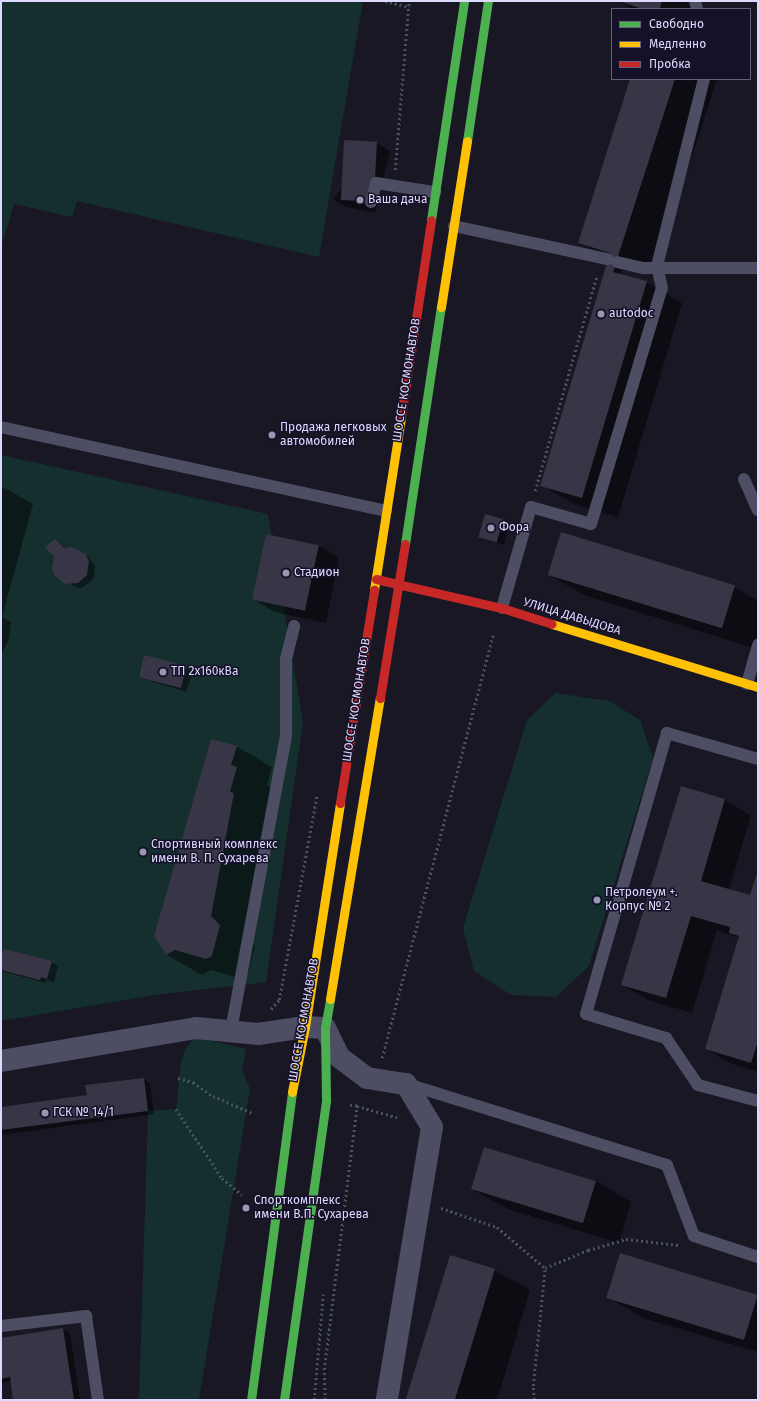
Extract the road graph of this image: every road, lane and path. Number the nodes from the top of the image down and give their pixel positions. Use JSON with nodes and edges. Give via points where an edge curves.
{"nodes":[{"id":1,"x":385,"y":1,"type":"edge"},
{"id":2,"x":464,"y":1,"type":"edge"},
{"id":3,"x":488,"y":1,"type":"edge"},
{"id":4,"x":408,"y":7,"type":"dead end"},
{"id":5,"x":704,"y":80,"type":"edge"},
{"id":6,"x":435,"y":192,"type":"junction"},
{"id":7,"x":371,"y":202,"type":"dead end"},
{"id":8,"x":454,"y":226,"type":"junction"},
{"id":9,"x":609,"y":260,"type":"junction"},
{"id":10,"x":657,"y":266,"type":"junction"},
{"id":11,"x":758,"y":268,"type":"edge"},
{"id":12,"x":1,"y":427,"type":"edge"},
{"id":13,"x":744,"y":478,"type":"dead end"},
{"id":14,"x":531,"y":507,"type":"junction"},
{"id":15,"x":758,"y":510,"type":"edge"},
{"id":16,"x":386,"y":511,"type":"junction"},
{"id":17,"x":376,"y":579,"type":"junction"},
{"id":18,"x":399,"y":582,"type":"junction"},
{"id":19,"x":502,"y":608,"type":"junction"},
{"id":20,"x":294,"y":626,"type":"dead end"},
{"id":21,"x":493,"y":635,"type":"dead end"},
{"id":22,"x":758,"y":645,"type":"edge"},
{"id":23,"x":753,"y":686,"type":"edge"},
{"id":24,"x":758,"y":759,"type":"edge"},
{"id":25,"x":315,"y":1028,"type":"junction"},
{"id":26,"x":231,"y":1030,"type":"junction"},
{"id":27,"x":1,"y":1061,"type":"edge"},
{"id":28,"x":178,"y":1078,"type":"dead end"},
{"id":29,"x":376,"y":1080,"type":"junction"},
{"id":30,"x":406,"y":1084,"type":"junction"},
{"id":31,"x":758,"y":1101,"type":"edge"},
{"id":32,"x":347,"y":1105,"type":"dead end"},
{"id":33,"x":356,"y":1106,"type":"junction"},
{"id":34,"x":176,"y":1109,"type":"dead end"},
{"id":35,"x":252,"y":1113,"type":"dead end"},
{"id":36,"x":432,"y":1128,"type":"junction"},
{"id":37,"x":242,"y":1195,"type":"dead end"},
{"id":38,"x":433,"y":1205,"type":"dead end"},
{"id":39,"x":694,"y":1236,"type":"junction"},
{"id":40,"x":758,"y":1257,"type":"edge"},
{"id":41,"x":545,"y":1268,"type":"junction"},
{"id":42,"x":1,"y":1326,"type":"edge"},
{"id":43,"x":98,"y":1400,"type":"edge"},
{"id":44,"x":251,"y":1400,"type":"edge"},
{"id":45,"x":284,"y":1400,"type":"edge"},
{"id":46,"x":325,"y":1400,"type":"edge"},
{"id":47,"x":388,"y":1400,"type":"edge"},
{"id":48,"x":534,"y":1400,"type":"edge"}],
"edges":[{"from":1,"to":4,"type":"path"},
{"from":2,"to":6,"type":"main road","name":"ШОССЕ КОСМОНАВТОВ"},
{"from":3,"to":8,"type":"main road","name":"ШОССЕ КОСМОНАВТОВ"},
{"from":5,"to":10,"type":"lane"},
{"from":6,"to":7,"type":"lane","via":[[376,182]]},
{"from":6,"to":16,"type":"main road","name":"ШОССЕ КОСМОНАВТОВ"},
{"from":8,"to":9,"type":"lane"},
{"from":8,"to":18,"type":"main road","name":"ШОССЕ КОСМОНАВТОВ"},
{"from":9,"to":10,"type":"lane","via":[[644,268]]},
{"from":9,"to":14,"type":"path"},
{"from":10,"to":11,"type":"lane"},
{"from":10,"to":14,"type":"lane","via":[[662,288],[591,524]]},
{"from":12,"to":16,"type":"lane"},
{"from":13,"to":15,"type":"lane"},
{"from":14,"to":19,"type":"lane"},
{"from":16,"to":17,"type":"main road","name":"ШОССЕ КОСМОНАВТОВ"},
{"from":17,"to":18,"type":"main road","name":"УЛИЦА ДАВЫДОВА"},
{"from":17,"to":25,"type":"main road","name":"ШОССЕ КОСМОНАВТОВ"},
{"from":18,"to":19,"type":"main road","name":"УЛИЦА ДАВЫДОВА"},
{"from":18,"to":25,"type":"main road","name":"ШОССЕ КОСМОНАВТОВ"},
{"from":19,"to":23,"type":"main road","name":"УЛИЦА ДАВЫДОВА"},
{"from":20,"to":26,"type":"lane","via":[[286,659],[286,736]]},
{"from":21,"to":29,"type":"path"},
{"from":22,"to":23,"type":"lane"},
{"from":24,"to":31,"type":"lane","via":[[667,733],[586,1014],[666,1038],[698,1085]]},
{"from":25,"to":26,"type":"street","via":[[258,1034]]},
{"from":25,"to":29,"type":"street","name":"ШОССЕ КОСМОНАВТОВ","via":[[339,1057],[367,1078]]},
{"from":25,"to":44,"type":"main road","name":"ШОССЕ КОСМОНАВТОВ","via":[[291,1095],[278,1210]]},
{"from":25,"to":45,"type":"main road","name":"ШОССЕ КОСМОНАВТОВ","via":[[326,1100]]},
{"from":26,"to":27,"type":"street","via":[[196,1028]]},
{"from":28,"to":35,"type":"path","via":[[193,1082],[213,1096]]},
{"from":29,"to":30,"type":"street","name":"ШОССЕ КОСМОНАВТОВ"},
{"from":30,"to":36,"type":"street"},
{"from":30,"to":39,"type":"lane","via":[[667,1165]]},
{"from":32,"to":33,"type":"path"},
{"from":33,"to":36,"type":"path"},
{"from":33,"to":46,"type":"path","via":[[324,1370]]},
{"from":34,"to":37,"type":"path","via":[[222,1178]]},
{"from":36,"to":47,"type":"street"},
{"from":38,"to":41,"type":"path","via":[[497,1227]]},
{"from":39,"to":40,"type":"lane"},
{"from":39,"to":41,"type":"path","via":[[679,1245],[626,1239],[588,1250]]},
{"from":41,"to":48,"type":"path","via":[[533,1386]]},
{"from":42,"to":43,"type":"lane","via":[[86,1316]]}]}
